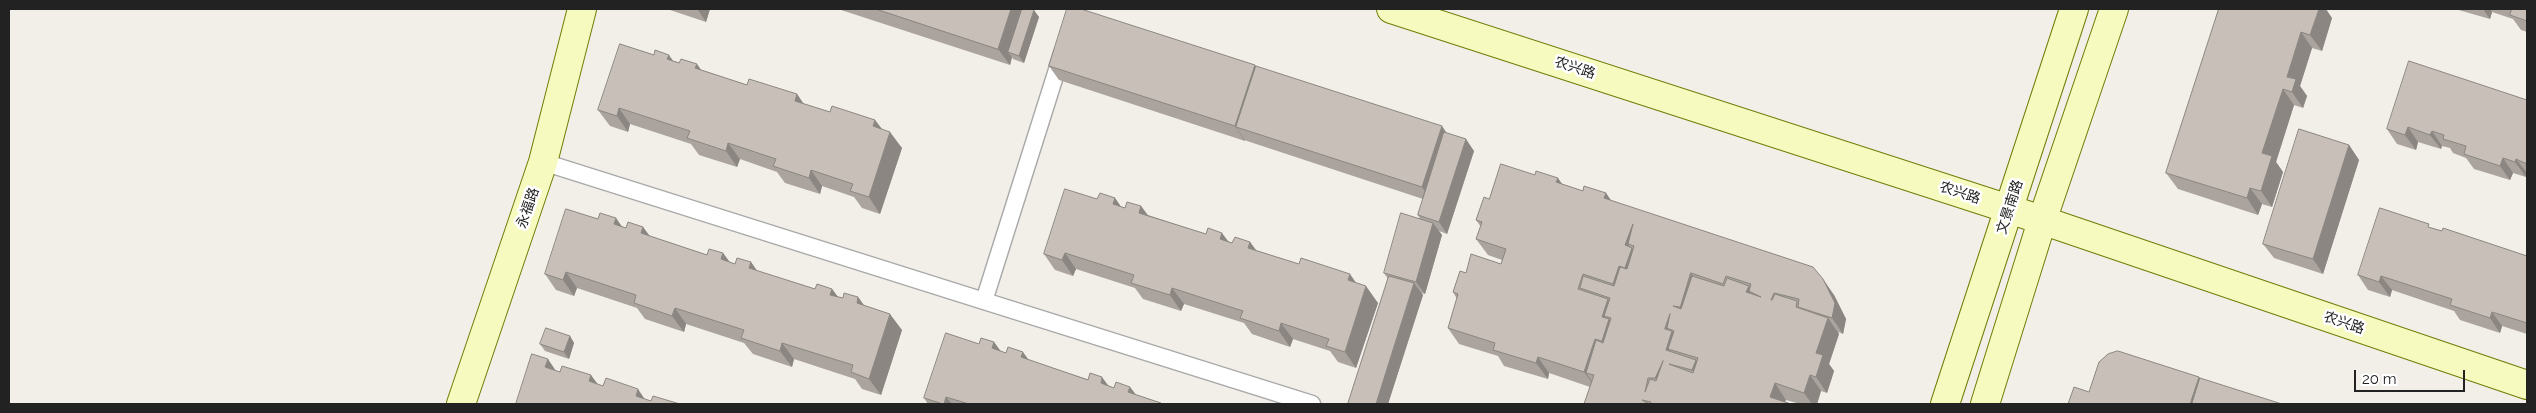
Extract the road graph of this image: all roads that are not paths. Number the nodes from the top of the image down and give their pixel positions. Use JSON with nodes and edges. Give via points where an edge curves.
{"nodes":[{"id":1,"x":582,"y":9,"type":"edge"},
{"id":2,"x":1391,"y":9,"type":"edge"},
{"id":3,"x":2074,"y":9,"type":"edge"},
{"id":4,"x":2114,"y":9,"type":"edge"},
{"id":5,"x":1067,"y":37,"type":"edge"},
{"id":6,"x":543,"y":162,"type":"junction"},
{"id":7,"x":2009,"y":209,"type":"junction"},
{"id":8,"x":2042,"y":221,"type":"junction"},
{"id":9,"x":984,"y":301,"type":"junction"},
{"id":10,"x":2527,"y":385,"type":"edge"},
{"id":11,"x":461,"y":404,"type":"edge"},
{"id":12,"x":1312,"y":404,"type":"edge"},
{"id":13,"x":1945,"y":404,"type":"edge"},
{"id":14,"x":1985,"y":404,"type":"edge"}],
"edges":[{"from":1,"to":6,"type":"street","name":"永福路"},
{"from":2,"to":7,"type":"street","name":"农兴路"},
{"from":3,"to":7,"type":"street","name":"文景南路"},
{"from":4,"to":8,"type":"street"},
{"from":5,"to":9,"type":"lane"},
{"from":6,"to":9,"type":"lane"},
{"from":6,"to":11,"type":"street","name":"永福路"},
{"from":7,"to":8,"type":"street","name":"农兴路"},
{"from":7,"to":13,"type":"street","name":"文景南路"},
{"from":8,"to":10,"type":"street","name":"农兴路"},
{"from":8,"to":14,"type":"street"},
{"from":9,"to":12,"type":"lane"}]}
